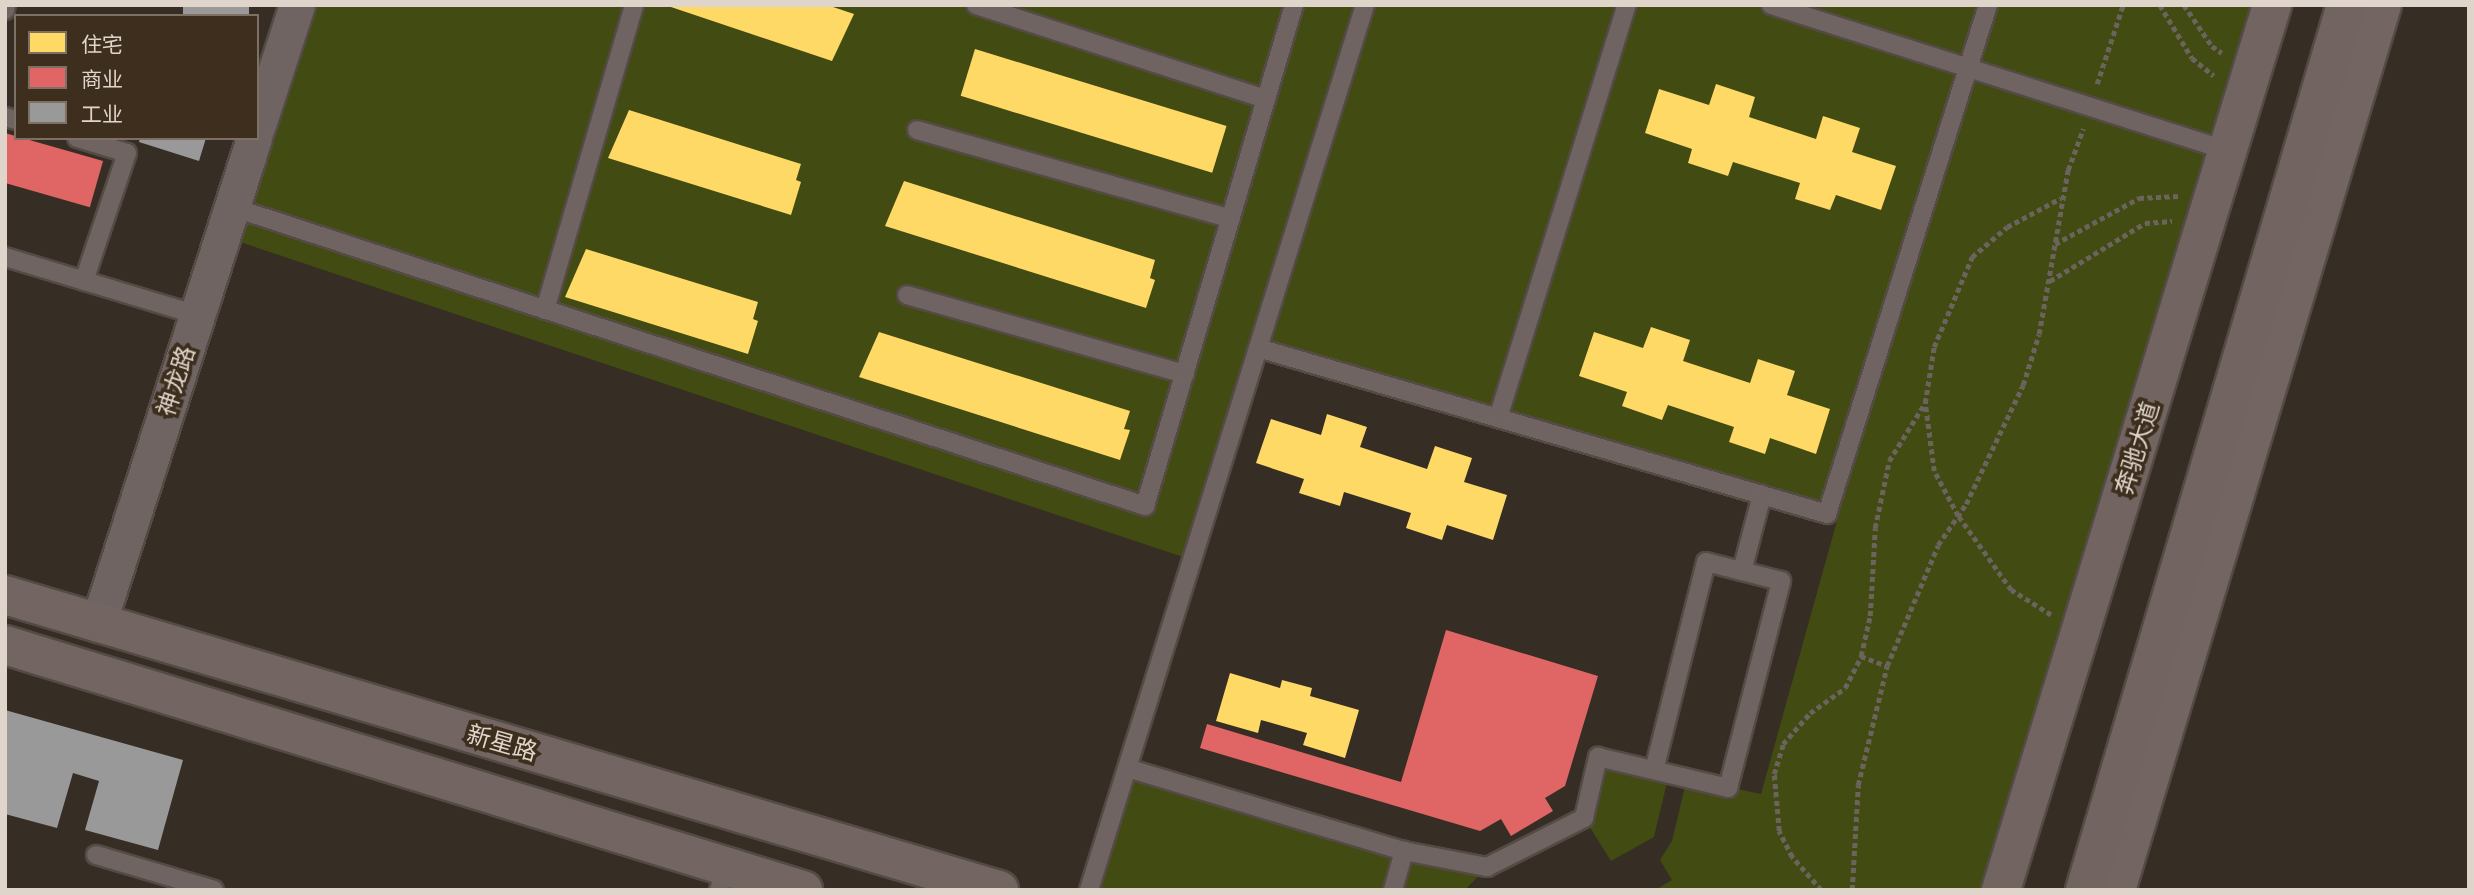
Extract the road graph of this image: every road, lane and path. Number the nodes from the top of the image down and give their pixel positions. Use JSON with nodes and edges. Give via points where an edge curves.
{"nodes":[{"id":1,"x":296,"y":5,"type":"edge"},
{"id":2,"x":634,"y":5,"type":"edge"},
{"id":3,"x":976,"y":5,"type":"edge"},
{"id":4,"x":1294,"y":5,"type":"edge"},
{"id":5,"x":1365,"y":5,"type":"edge"},
{"id":6,"x":1627,"y":5,"type":"edge"},
{"id":7,"x":1771,"y":5,"type":"edge"},
{"id":8,"x":1988,"y":5,"type":"edge"},
{"id":9,"x":2123,"y":5,"type":"edge"},
{"id":10,"x":2160,"y":5,"type":"edge"},
{"id":11,"x":2184,"y":5,"type":"edge"},
{"id":12,"x":2273,"y":5,"type":"edge"},
{"id":13,"x":2346,"y":5,"type":"edge"},
{"id":14,"x":2382,"y":5,"type":"edge"},
{"id":15,"x":1967,"y":71,"type":"junction"},
{"id":16,"x":2248,"y":86,"type":"junction"},
{"id":17,"x":1266,"y":99,"type":"junction"},
{"id":18,"x":2090,"y":109,"type":"junction"},
{"id":19,"x":259,"y":122,"type":"edge"},
{"id":20,"x":917,"y":130,"type":"dead end"},
{"id":21,"x":84,"y":140,"type":"edge"},
{"id":22,"x":253,"y":140,"type":"edge"},
{"id":23,"x":2228,"y":151,"type":"junction"},
{"id":24,"x":2062,"y":197,"type":"junction"},
{"id":25,"x":2211,"y":205,"type":"junction"},
{"id":26,"x":232,"y":207,"type":"junction"},
{"id":27,"x":1231,"y":219,"type":"junction"},
{"id":28,"x":2054,"y":244,"type":"junction"},
{"id":29,"x":5,"y":257,"type":"edge"},
{"id":30,"x":84,"y":281,"type":"junction"},
{"id":31,"x":2049,"y":281,"type":"junction"},
{"id":32,"x":907,"y":295,"type":"dead end"},
{"id":33,"x":545,"y":310,"type":"junction"},
{"id":34,"x":197,"y":315,"type":"junction"},
{"id":35,"x":1258,"y":348,"type":"junction"},
{"id":36,"x":1185,"y":374,"type":"junction"},
{"id":37,"x":1926,"y":403,"type":"junction"},
{"id":38,"x":1498,"y":418,"type":"junction"},
{"id":39,"x":1762,"y":495,"type":"junction"},
{"id":40,"x":1958,"y":516,"type":"junction"},
{"id":41,"x":1742,"y":571,"type":"junction"},
{"id":42,"x":5,"y":595,"type":"edge"},
{"id":43,"x":98,"y":624,"type":"junction"},
{"id":44,"x":2080,"y":634,"type":"junction"},
{"id":45,"x":5,"y":645,"type":"edge"},
{"id":46,"x":1861,"y":656,"type":"junction"},
{"id":47,"x":1887,"y":666,"type":"junction"},
{"id":48,"x":1127,"y":768,"type":"junction"},
{"id":49,"x":1654,"y":770,"type":"junction"},
{"id":50,"x":1404,"y":851,"type":"junction"},
{"id":51,"x":96,"y":855,"type":"dead end"},
{"id":52,"x":722,"y":878,"type":"edge"},
{"id":53,"x":215,"y":890,"type":"edge"},
{"id":54,"x":803,"y":890,"type":"edge"},
{"id":55,"x":999,"y":890,"type":"edge"},
{"id":56,"x":1089,"y":890,"type":"edge"},
{"id":57,"x":1394,"y":890,"type":"edge"},
{"id":58,"x":1821,"y":890,"type":"edge"},
{"id":59,"x":1852,"y":890,"type":"edge"},
{"id":60,"x":2001,"y":890,"type":"edge"},
{"id":61,"x":2085,"y":890,"type":"edge"},
{"id":62,"x":2116,"y":890,"type":"edge"}],
"edges":[{"from":1,"to":19,"type":"street"},
{"from":2,"to":33,"type":"lane"},
{"from":3,"to":17,"type":"lane"},
{"from":4,"to":17,"type":"lane"},
{"from":5,"to":35,"type":"lane"},
{"from":6,"to":38,"type":"lane"},
{"from":7,"to":15,"type":"lane"},
{"from":8,"to":15,"type":"lane"},
{"from":9,"to":18,"type":"path"},
{"from":10,"to":16,"type":"path","via":[[2192,58]]},
{"from":11,"to":16,"type":"path"},
{"from":12,"to":16,"type":"main road","name":"奔驰大道"},
{"from":13,"to":61,"type":"main road"},
{"from":14,"to":62,"type":"main road"},
{"from":15,"to":18,"type":"lane"},
{"from":15,"to":39,"type":"lane","via":[[1827,514]]},
{"from":16,"to":23,"type":"main road","name":"奔驰大道"},
{"from":17,"to":27,"type":"lane"},
{"from":18,"to":23,"type":"lane"},
{"from":18,"to":24,"type":"path"},
{"from":20,"to":27,"type":"lane"},
{"from":21,"to":30,"type":"lane","via":[[127,153]]},
{"from":22,"to":26,"type":"street","name":"神龙路"},
{"from":23,"to":25,"type":"main road","name":"奔驰大道"},
{"from":24,"to":28,"type":"path"},
{"from":24,"to":37,"type":"path","via":[[2007,227],[1972,257],[1934,347]]},
{"from":25,"to":28,"type":"path","via":[[2139,198]]},
{"from":25,"to":31,"type":"path","via":[[2145,223]]},
{"from":25,"to":44,"type":"main road","name":"奔驰大道"},
{"from":26,"to":33,"type":"lane"},
{"from":26,"to":34,"type":"street","name":"神龙路"},
{"from":27,"to":36,"type":"lane"},
{"from":28,"to":31,"type":"path"},
{"from":29,"to":30,"type":"lane"},
{"from":30,"to":34,"type":"lane"},
{"from":31,"to":40,"type":"path","via":[[2023,385]]},
{"from":32,"to":36,"type":"lane"},
{"from":33,"to":36,"type":"lane","via":[[1145,506]]},
{"from":34,"to":43,"type":"street","name":"神龙路"},
{"from":35,"to":38,"type":"lane"},
{"from":35,"to":48,"type":"lane"},
{"from":37,"to":40,"type":"path","via":[[1934,471]]},
{"from":37,"to":46,"type":"path","via":[[1889,461],[1875,528],[1870,616]]},
{"from":38,"to":39,"type":"lane"},
{"from":39,"to":41,"type":"lane"},
{"from":40,"to":44,"type":"path","via":[[2011,590]]},
{"from":40,"to":47,"type":"path","via":[[1938,545]]},
{"from":41,"to":49,"type":"lane","via":[[1706,562]]},
{"from":41,"to":49,"type":"lane","via":[[1781,581],[1728,788]]},
{"from":42,"to":43,"type":"main road","name":"新星路"},
{"from":43,"to":55,"type":"main road","name":"新星路"},
{"from":44,"to":60,"type":"main road","name":"奔驰大道"},
{"from":45,"to":52,"type":"main road"},
{"from":46,"to":47,"type":"path"},
{"from":46,"to":58,"type":"path","via":[[1845,688],[1810,713],[1783,744],[1774,774],[1779,831],[1792,857]]},
{"from":47,"to":59,"type":"path","via":[[1858,785]]},
{"from":48,"to":50,"type":"lane"},
{"from":48,"to":56,"type":"lane"},
{"from":49,"to":50,"type":"lane","via":[[1598,757],[1584,817],[1487,867]]},
{"from":50,"to":57,"type":"lane"},
{"from":51,"to":53,"type":"lane"},
{"from":52,"to":54,"type":"main road"}]}
